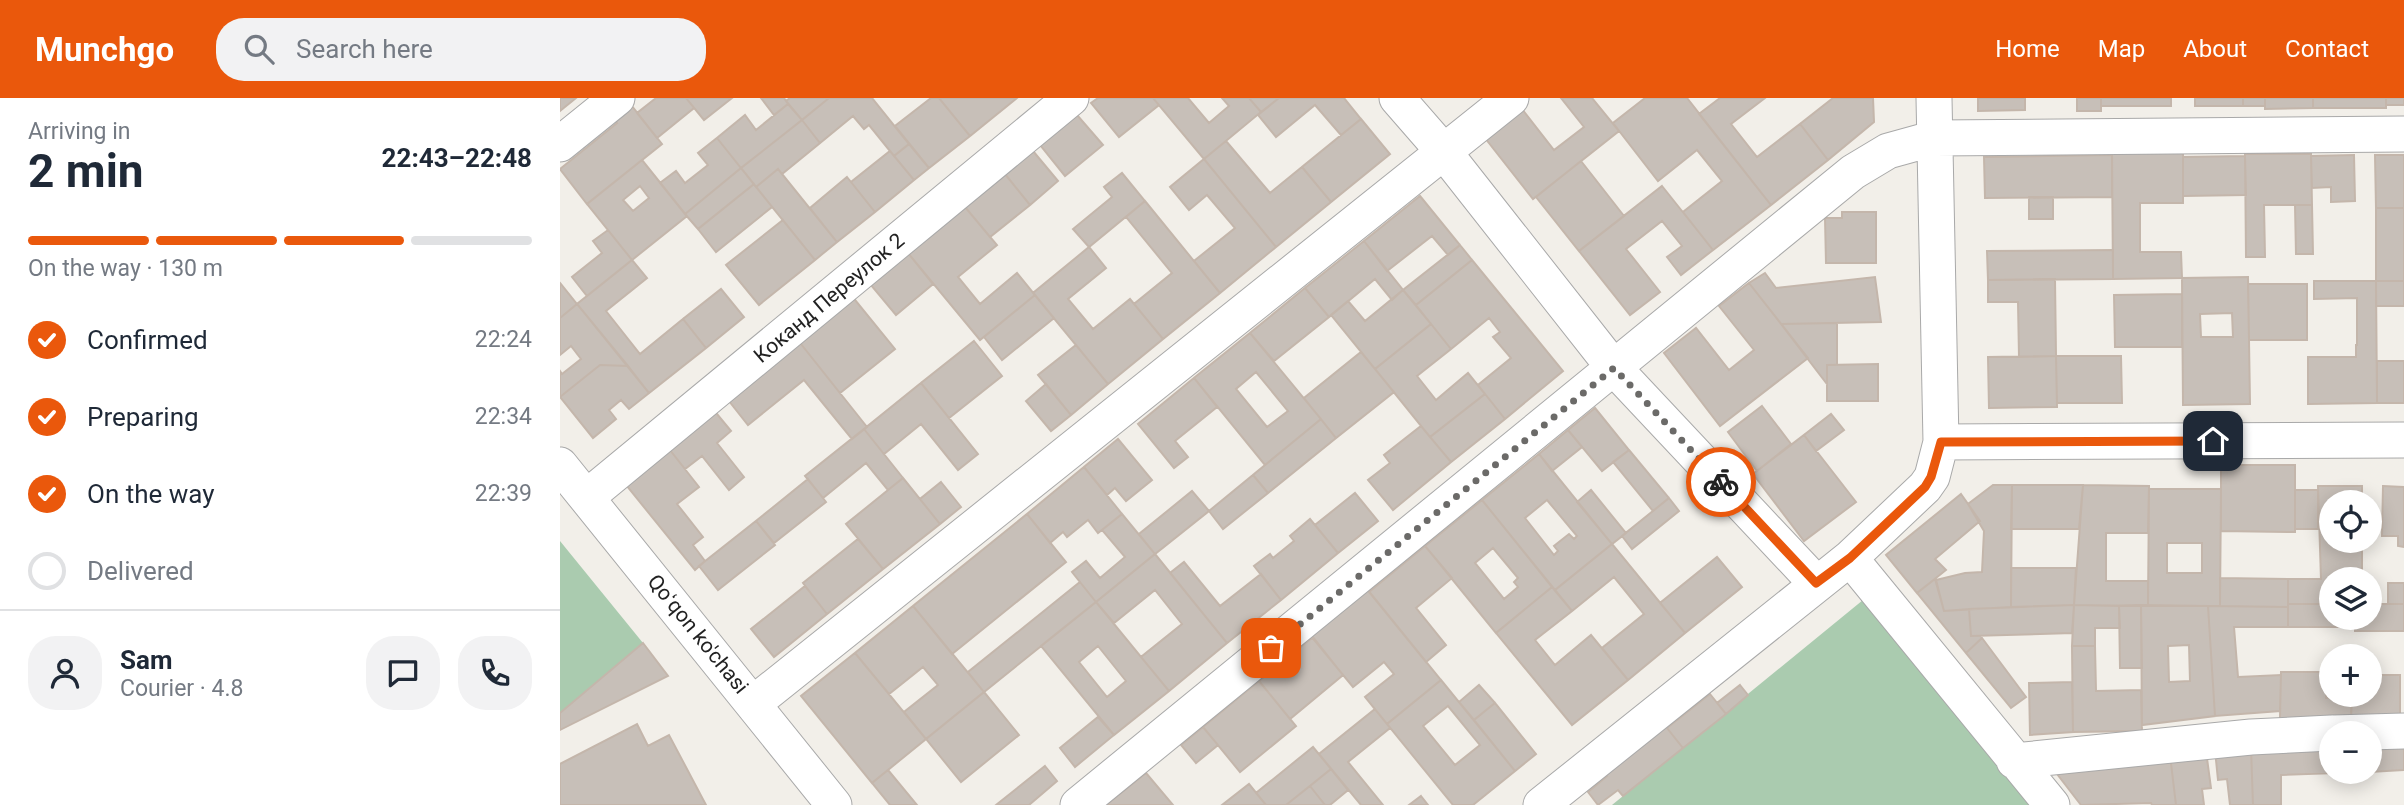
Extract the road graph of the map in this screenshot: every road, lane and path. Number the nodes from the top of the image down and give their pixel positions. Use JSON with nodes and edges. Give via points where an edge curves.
{"nodes":[{"id":1,"x":617,"y":98,"type":"edge"},
{"id":2,"x":1071,"y":98,"type":"edge"},
{"id":3,"x":1396,"y":98,"type":"edge"},
{"id":4,"x":1511,"y":98,"type":"edge"},
{"id":5,"x":1934,"y":98,"type":"edge"},
{"id":6,"x":2404,"y":134,"type":"edge"},
{"id":7,"x":1935,"y":138,"type":"junction"},
{"id":8,"x":560,"y":144,"type":"edge"},
{"id":9,"x":1444,"y":152,"type":"junction"},
{"id":10,"x":1614,"y":368,"type":"junction"},
{"id":11,"x":2404,"y":440,"type":"edge"},
{"id":12,"x":1941,"y":442,"type":"junction"},
{"id":13,"x":560,"y":464,"type":"edge"},
{"id":14,"x":587,"y":497,"type":"junction"},
{"id":15,"x":1850,"y":558,"type":"junction"},
{"id":16,"x":1816,"y":583,"type":"junction"},
{"id":17,"x":754,"y":703,"type":"junction"},
{"id":18,"x":2404,"y":731,"type":"edge"},
{"id":19,"x":2382,"y":732,"type":"edge"},
{"id":20,"x":2319,"y":734,"type":"edge"},
{"id":21,"x":2014,"y":761,"type":"junction"},
{"id":22,"x":834,"y":805,"type":"edge"},
{"id":23,"x":1078,"y":805,"type":"edge"},
{"id":24,"x":1541,"y":805,"type":"edge"},
{"id":25,"x":2052,"y":805,"type":"edge"}],
"edges":[{"from":1,"to":8,"type":"street"},
{"from":2,"to":14,"type":"street","name":"Коканд Πереулок 2"},
{"from":3,"to":9,"type":"street"},
{"from":4,"to":9,"type":"street"},
{"from":5,"to":7,"type":"street"},
{"from":6,"to":7,"type":"street"},
{"from":7,"to":10,"type":"street","via":[[1888,151],[1853,172]]},
{"from":7,"to":12,"type":"street"},
{"from":9,"to":10,"type":"street"},
{"from":9,"to":17,"type":"street"},
{"from":10,"to":16,"type":"street"},
{"from":10,"to":23,"type":"street"},
{"from":11,"to":12,"type":"street"},
{"from":12,"to":15,"type":"street","via":[[1925,487]]},
{"from":13,"to":14,"type":"street","name":"Qoʻqon ko'chasi"},
{"from":14,"to":17,"type":"street","name":"Qoʻqon ko'chasi"},
{"from":15,"to":16,"type":"street"},
{"from":15,"to":21,"type":"street"},
{"from":16,"to":24,"type":"street"},
{"from":17,"to":22,"type":"street","name":"Qoʻqon ko'chasi"},
{"from":18,"to":19,"type":"street"},
{"from":20,"to":21,"type":"street"},
{"from":21,"to":25,"type":"street"}]}
